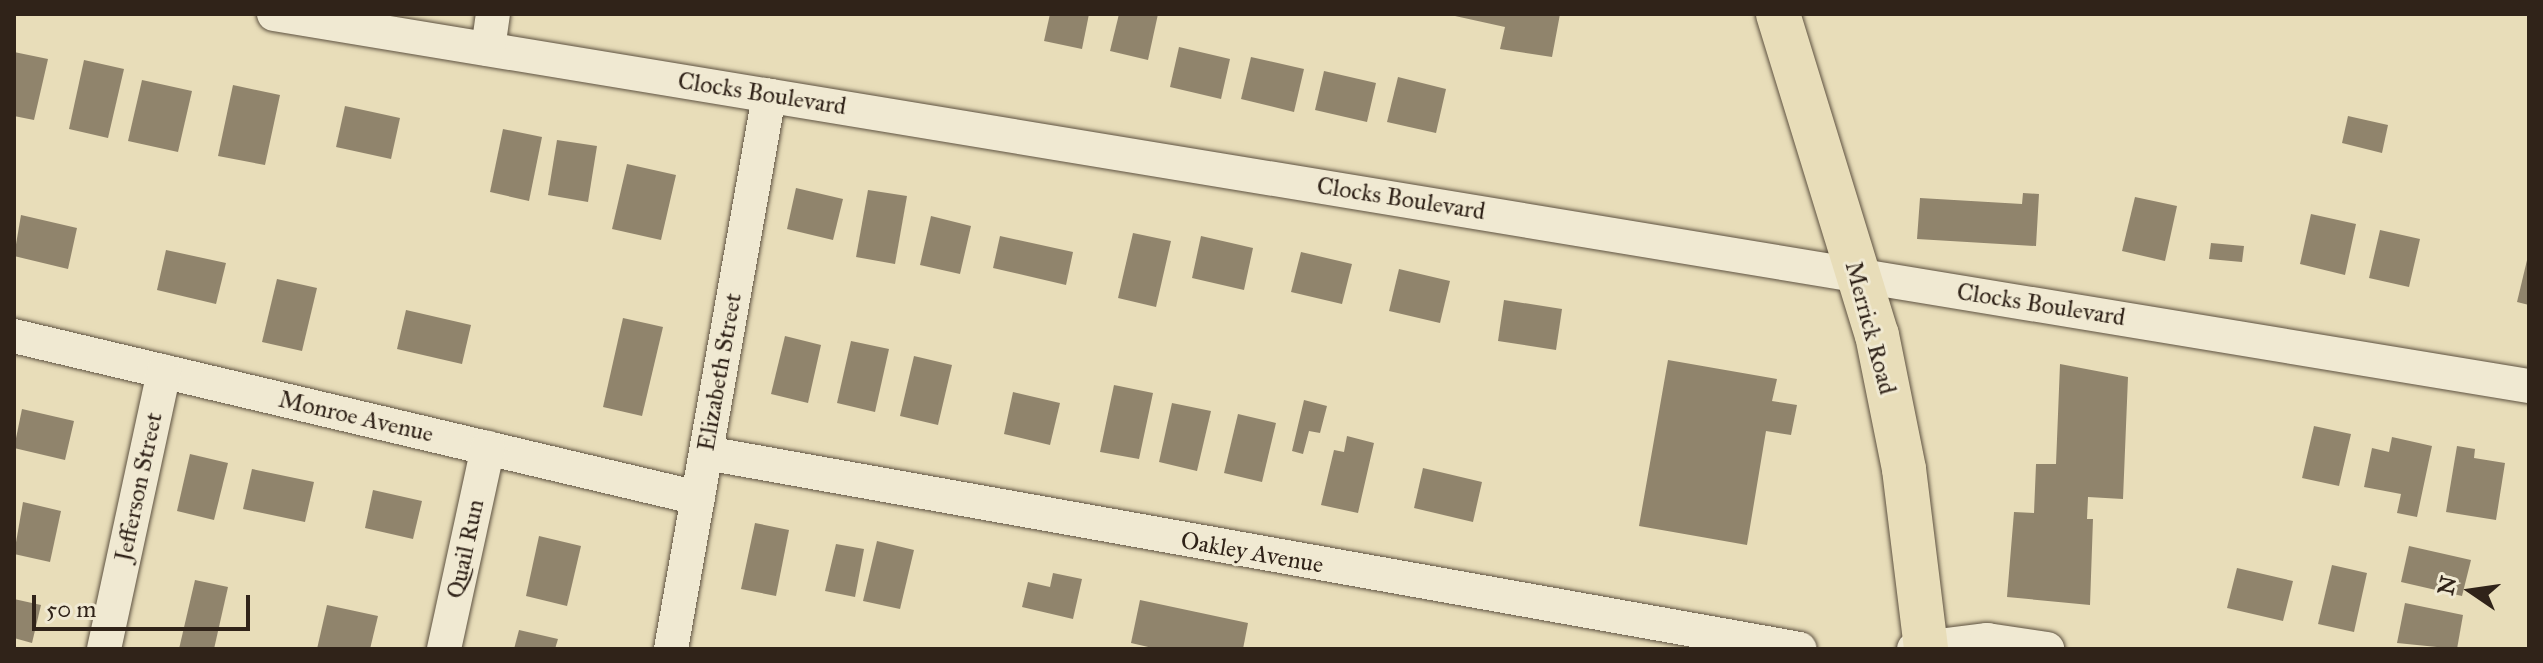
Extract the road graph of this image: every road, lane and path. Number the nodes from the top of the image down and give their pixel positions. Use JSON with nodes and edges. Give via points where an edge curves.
{"nodes":[{"id":1,"x":274,"y":14,"type":"edge"},
{"id":2,"x":493,"y":14,"type":"edge"},
{"id":3,"x":1778,"y":14,"type":"edge"},
{"id":4,"x":488,"y":49,"type":"junction"},
{"id":5,"x":769,"y":96,"type":"junction"},
{"id":6,"x":1858,"y":275,"type":"junction"},
{"id":7,"x":14,"y":336,"type":"edge"},
{"id":8,"x":164,"y":371,"type":"junction"},
{"id":9,"x":2529,"y":386,"type":"edge"},
{"id":10,"x":488,"y":448,"type":"junction"},
{"id":11,"x":706,"y":453,"type":"junction"},
{"id":12,"x":698,"y":498,"type":"junction"},
{"id":13,"x":1922,"y":648,"type":"edge"},
{"id":14,"x":104,"y":649,"type":"edge"},
{"id":15,"x":444,"y":649,"type":"edge"},
{"id":16,"x":671,"y":649,"type":"edge"},
{"id":17,"x":1800,"y":649,"type":"edge"},
{"id":18,"x":2047,"y":649,"type":"edge"}],
"edges":[{"from":1,"to":4,"type":"street","name":"Clocks Boulevard"},
{"from":2,"to":4,"type":"street"},
{"from":3,"to":6,"type":"main road","name":"Merrick Road"},
{"from":4,"to":5,"type":"street","name":"Clocks Boulevard"},
{"from":5,"to":6,"type":"street","name":"Clocks Boulevard"},
{"from":5,"to":11,"type":"street","name":"Elizabeth Street"},
{"from":6,"to":9,"type":"street","name":"Clocks Boulevard"},
{"from":6,"to":13,"type":"main road","name":"Merrick Road","via":[[1877,335],[1904,469]]},
{"from":7,"to":8,"type":"street","name":"Monroe Avenue"},
{"from":8,"to":10,"type":"street","name":"Monroe Avenue"},
{"from":8,"to":14,"type":"street","name":"Jefferson Street"},
{"from":10,"to":12,"type":"street","name":"Monroe Avenue"},
{"from":10,"to":15,"type":"street","name":"Quail Run"},
{"from":11,"to":12,"type":"street","name":"Elizabeth Street"},
{"from":11,"to":17,"type":"street","name":"Oakley Avenue"},
{"from":12,"to":16,"type":"street","name":"Elizabeth Street"},
{"from":13,"to":18,"type":"street","via":[[1998,641]]}]}
